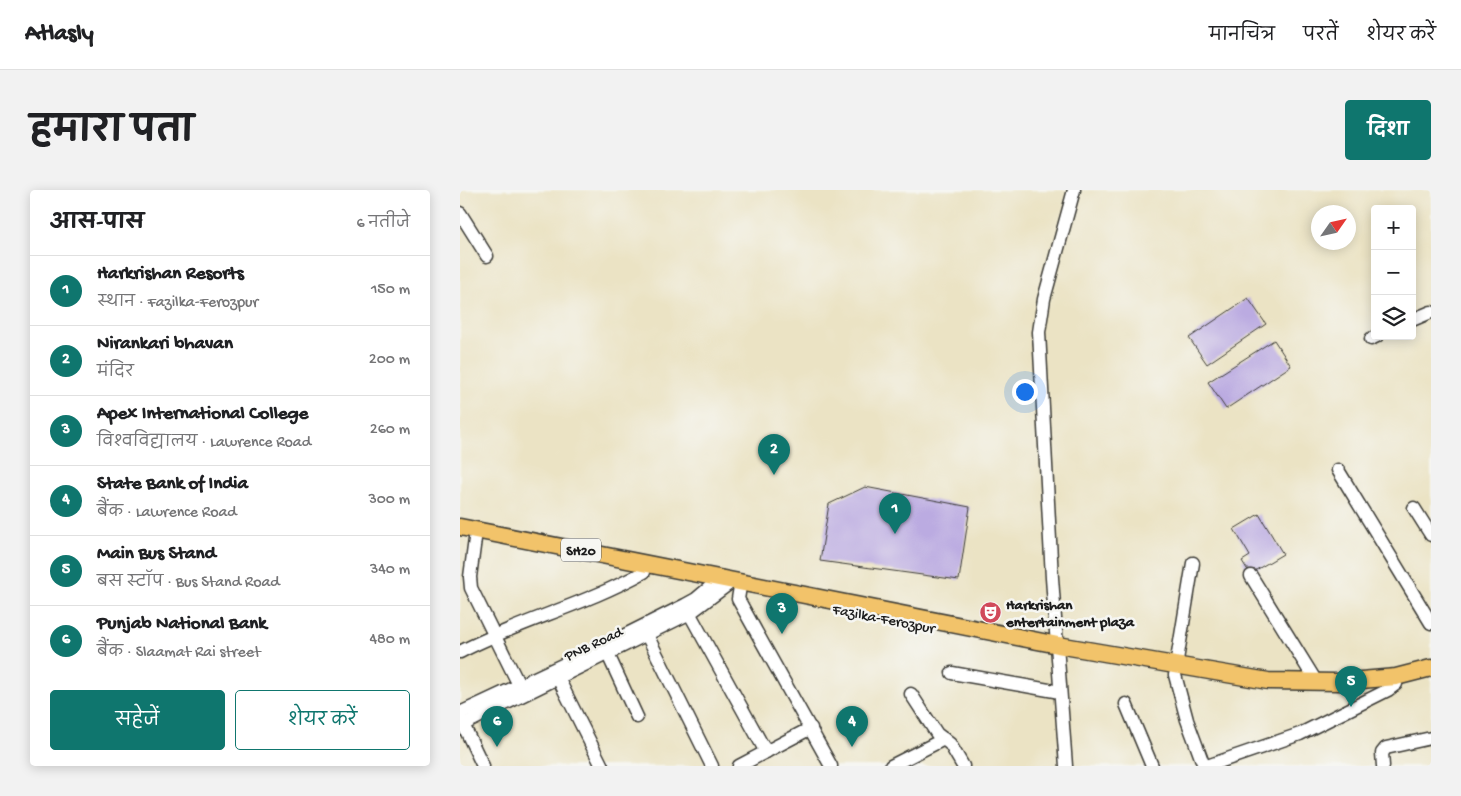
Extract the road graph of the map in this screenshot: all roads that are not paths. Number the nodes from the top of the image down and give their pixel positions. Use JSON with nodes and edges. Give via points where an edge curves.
{"nodes":[{"id":1,"x":1074,"y":190,"type":"edge"},
{"id":2,"x":460,"y":214,"type":"edge"},
{"id":3,"x":487,"y":256,"type":"dead end"},
{"id":4,"x":1431,"y":312,"type":"edge"},
{"id":5,"x":1416,"y":318,"type":"edge"},
{"id":6,"x":1338,"y":470,"type":"dead end"},
{"id":7,"x":1414,"y":508,"type":"dead end"},
{"id":8,"x":460,"y":527,"type":"edge"},
{"id":9,"x":1431,"y":535,"type":"edge"},
{"id":10,"x":468,"y":538,"type":"edge"},
{"id":11,"x":1193,"y":564,"type":"dead end"},
{"id":12,"x":644,"y":572,"type":"junction"},
{"id":13,"x":1251,"y":576,"type":"dead end"},
{"id":14,"x":729,"y":583,"type":"junction"},
{"id":15,"x":687,"y":609,"type":"junction"},
{"id":16,"x":1431,"y":623,"type":"edge"},
{"id":17,"x":645,"y":631,"type":"junction"},
{"id":18,"x":493,"y":635,"type":"junction"},
{"id":19,"x":1058,"y":649,"type":"junction"},
{"id":20,"x":606,"y":650,"type":"junction"},
{"id":21,"x":460,"y":652,"type":"edge"},
{"id":22,"x":1431,"y":668,"type":"edge"},
{"id":23,"x":1176,"y":670,"type":"junction"},
{"id":24,"x":952,"y":673,"type":"dead end"},
{"id":25,"x":556,"y":674,"type":"junction"},
{"id":26,"x":1431,"y":676,"type":"edge"},
{"id":27,"x":519,"y":684,"type":"junction"},
{"id":28,"x":1396,"y":684,"type":"junction"},
{"id":29,"x":1312,"y":686,"type":"junction"},
{"id":30,"x":1060,"y":692,"type":"junction"},
{"id":31,"x":911,"y":694,"type":"dead end"},
{"id":32,"x":1126,"y":704,"type":"dead end"},
{"id":33,"x":637,"y":717,"type":"dead end"},
{"id":34,"x":461,"y":720,"type":"edge"},
{"id":35,"x":811,"y":728,"type":"junction"},
{"id":36,"x":1431,"y":738,"type":"edge"},
{"id":37,"x":944,"y":739,"type":"junction"},
{"id":38,"x":766,"y":752,"type":"junction"},
{"id":39,"x":483,"y":766,"type":"edge"},
{"id":40,"x":602,"y":766,"type":"edge"},
{"id":41,"x":712,"y":766,"type":"edge"},
{"id":42,"x":739,"y":766,"type":"edge"},
{"id":43,"x":831,"y":766,"type":"edge"},
{"id":44,"x":891,"y":766,"type":"edge"},
{"id":45,"x":963,"y":766,"type":"edge"},
{"id":46,"x":1066,"y":766,"type":"edge"},
{"id":47,"x":1152,"y":766,"type":"edge"},
{"id":48,"x":1205,"y":766,"type":"edge"},
{"id":49,"x":1383,"y":766,"type":"edge"}],
"edges":[{"from":1,"to":19,"type":"street","via":[[1038,332]]},
{"from":2,"to":3,"type":"street"},
{"from":4,"to":5,"type":"street"},
{"from":6,"to":16,"type":"street"},
{"from":7,"to":9,"type":"street"},
{"from":8,"to":14,"type":"main road","name":"Fazilka-Ferozpur","number":"SH20"},
{"from":10,"to":12,"type":"main road","name":"Fazilka-Ferozpur","number":"SH20"},
{"from":10,"to":18,"type":"street","via":[[470,583]]},
{"from":11,"to":23,"type":"street"},
{"from":12,"to":14,"type":"main road","name":"Fazilka-Ferozpur","number":"SH20"},
{"from":12,"to":18,"type":"street"},
{"from":13,"to":29,"type":"street"},
{"from":14,"to":15,"type":"street","name":"PNB Road"},
{"from":14,"to":19,"type":"main road","name":"Fazilka-Ferozpur","number":"SH20"},
{"from":14,"to":35,"type":"street"},
{"from":15,"to":17,"type":"street","name":"PNB Road"},
{"from":15,"to":38,"type":"street"},
{"from":17,"to":20,"type":"street","name":"PNB Road"},
{"from":17,"to":41,"type":"street"},
{"from":18,"to":21,"type":"street"},
{"from":18,"to":27,"type":"street"},
{"from":19,"to":23,"type":"main road","name":"Fazilka-Ferozpur","number":"SH20"},
{"from":19,"to":30,"type":"street"},
{"from":20,"to":25,"type":"street","name":"PNB Road"},
{"from":20,"to":33,"type":"street"},
{"from":22,"to":29,"type":"main road","number":"SH20","via":[[1396,677]]},
{"from":23,"to":29,"type":"main road","name":"Fazilka-Ferozpur","number":"SH20","via":[[1267,689]]},
{"from":23,"to":48,"type":"street","via":[[1187,720]]},
{"from":24,"to":30,"type":"street"},
{"from":25,"to":27,"type":"street","name":"PNB Road"},
{"from":25,"to":34,"type":"street","name":"PNB Road"},
{"from":25,"to":40,"type":"street"},
{"from":26,"to":28,"type":"main road","number":"SH20"},
{"from":27,"to":34,"type":"street","name":"PNB Road"},
{"from":28,"to":29,"type":"main road","number":"SH20","via":[[1361,689]]},
{"from":28,"to":48,"type":"street","via":[[1300,734]]},
{"from":30,"to":46,"type":"street"},
{"from":31,"to":37,"type":"street","via":[[937,734]]},
{"from":32,"to":47,"type":"street"},
{"from":34,"to":39,"type":"street"},
{"from":35,"to":38,"type":"street"},
{"from":35,"to":43,"type":"street"},
{"from":36,"to":49,"type":"street","via":[[1386,748],[1382,753]]},
{"from":37,"to":44,"type":"street"},
{"from":37,"to":45,"type":"street"},
{"from":38,"to":42,"type":"street"}]}
